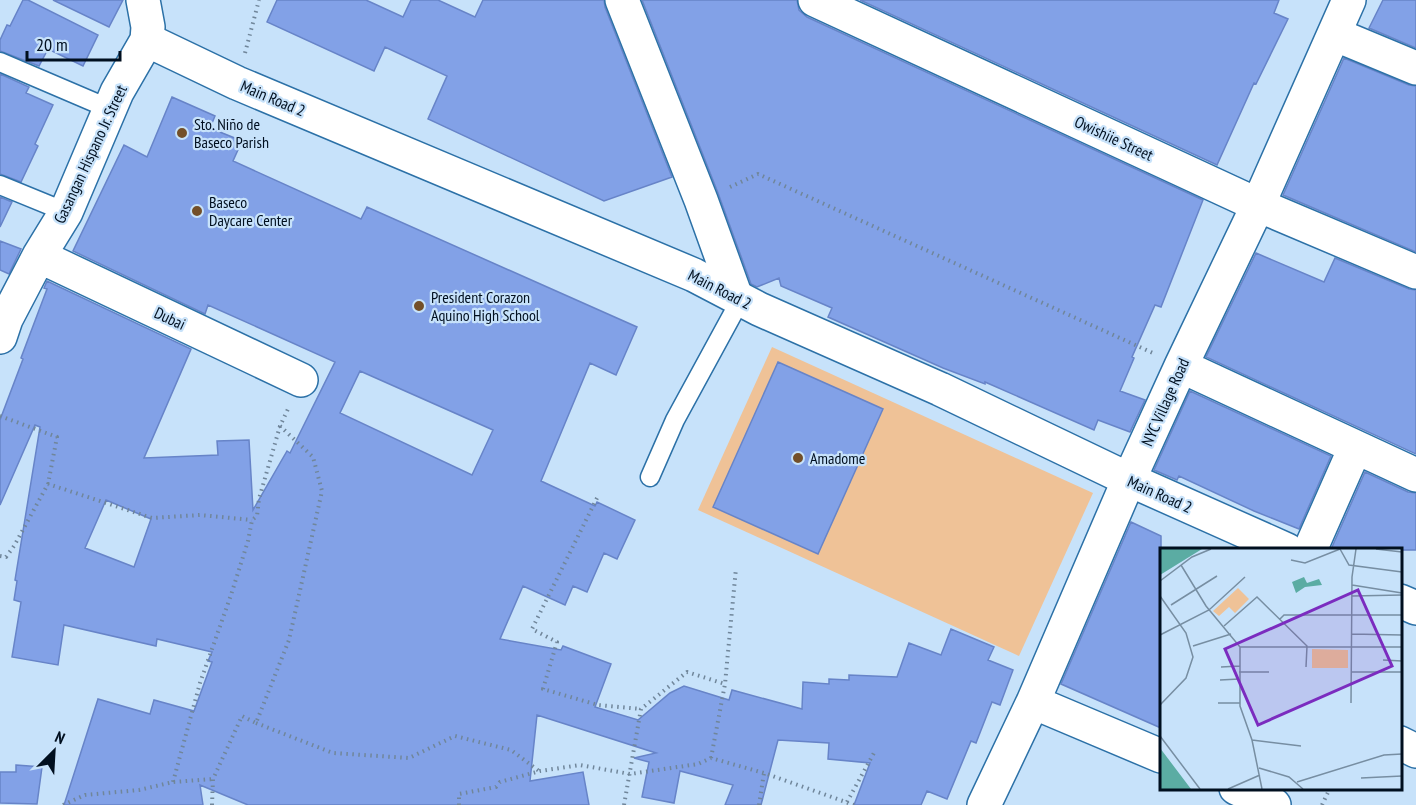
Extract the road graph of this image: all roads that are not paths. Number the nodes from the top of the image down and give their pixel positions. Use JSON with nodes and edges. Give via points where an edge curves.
{"nodes":[{"id":1,"x":143,"y":0,"type":"edge"},
{"id":2,"x":622,"y":0,"type":"edge"},
{"id":3,"x":814,"y":0,"type":"edge"},
{"id":4,"x":1349,"y":0,"type":"edge"},
{"id":5,"x":1334,"y":34,"type":"junction"},
{"id":6,"x":147,"y":40,"type":"junction"},
{"id":7,"x":0,"y":62,"type":"edge"},
{"id":8,"x":1416,"y":68,"type":"edge"},
{"id":9,"x":110,"y":109,"type":"junction"},
{"id":10,"x":0,"y":185,"type":"edge"},
{"id":11,"x":1258,"y":205,"type":"junction"},
{"id":12,"x":66,"y":212,"type":"junction"},
{"id":13,"x":39,"y":256,"type":"junction"},
{"id":14,"x":1416,"y":272,"type":"edge"},
{"id":15,"x":736,"y":297,"type":"junction"},
{"id":16,"x":2,"y":324,"type":"edge"},
{"id":17,"x":1181,"y":366,"type":"junction"},
{"id":18,"x":301,"y":380,"type":"road end"},
{"id":19,"x":1355,"y":448,"type":"junction"},
{"id":20,"x":1416,"y":475,"type":"edge"},
{"id":21,"x":650,"y":477,"type":"dead end"},
{"id":22,"x":1130,"y":480,"type":"junction"},
{"id":23,"x":1283,"y":548,"type":"edge"},
{"id":24,"x":1311,"y":548,"type":"edge"},
{"id":25,"x":1401,"y":601,"type":"edge"},
{"id":26,"x":1416,"y":608,"type":"edge"},
{"id":27,"x":1033,"y":702,"type":"junction"},
{"id":28,"x":1401,"y":744,"type":"edge"},
{"id":29,"x":1416,"y":751,"type":"edge"},
{"id":30,"x":1160,"y":756,"type":"edge"},
{"id":31,"x":1238,"y":790,"type":"edge"},
{"id":32,"x":984,"y":805,"type":"edge"},
{"id":33,"x":1274,"y":805,"type":"edge"}],
"edges":[{"from":1,"to":6,"type":"street"},
{"from":2,"to":15,"type":"street"},
{"from":3,"to":11,"type":"street","name":"Owishiie Street"},
{"from":4,"to":5,"type":"street","name":"NYC Village Road"},
{"from":5,"to":8,"type":"street"},
{"from":5,"to":11,"type":"street","name":"NYC Village Road"},
{"from":6,"to":9,"type":"street","name":"Gasangan Hispano Jr. Street"},
{"from":6,"to":15,"type":"street","name":"Main Road 2","via":[[237,83],[694,275]]},
{"from":7,"to":9,"type":"lane"},
{"from":9,"to":12,"type":"street","name":"Gasangan Hispano Jr. Street"},
{"from":10,"to":12,"type":"lane"},
{"from":11,"to":14,"type":"street","name":"Owishiie Street"},
{"from":11,"to":17,"type":"street","name":"NYC Village Road"},
{"from":12,"to":13,"type":"street","name":"Gasangan Hispano Jr. Street"},
{"from":13,"to":16,"type":"street","name":"Gasangan Hispano Jr. Street"},
{"from":13,"to":18,"type":"street","name":"Dubai"},
{"from":15,"to":21,"type":"lane","via":[[736,308],[675,420]]},
{"from":15,"to":22,"type":"street","name":"Main Road 2"},
{"from":17,"to":19,"type":"street"},
{"from":17,"to":22,"type":"street","name":"NYC Village Road"},
{"from":19,"to":20,"type":"street"},
{"from":19,"to":24,"type":"street"},
{"from":22,"to":23,"type":"street","name":"Main Road 2"},
{"from":22,"to":27,"type":"street","name":"NYC Village Road"},
{"from":25,"to":26,"type":"street"},
{"from":27,"to":30,"type":"street"},
{"from":27,"to":32,"type":"street","name":"NYC Village Road"},
{"from":28,"to":29,"type":"street"},
{"from":31,"to":33,"type":"street"}]}
